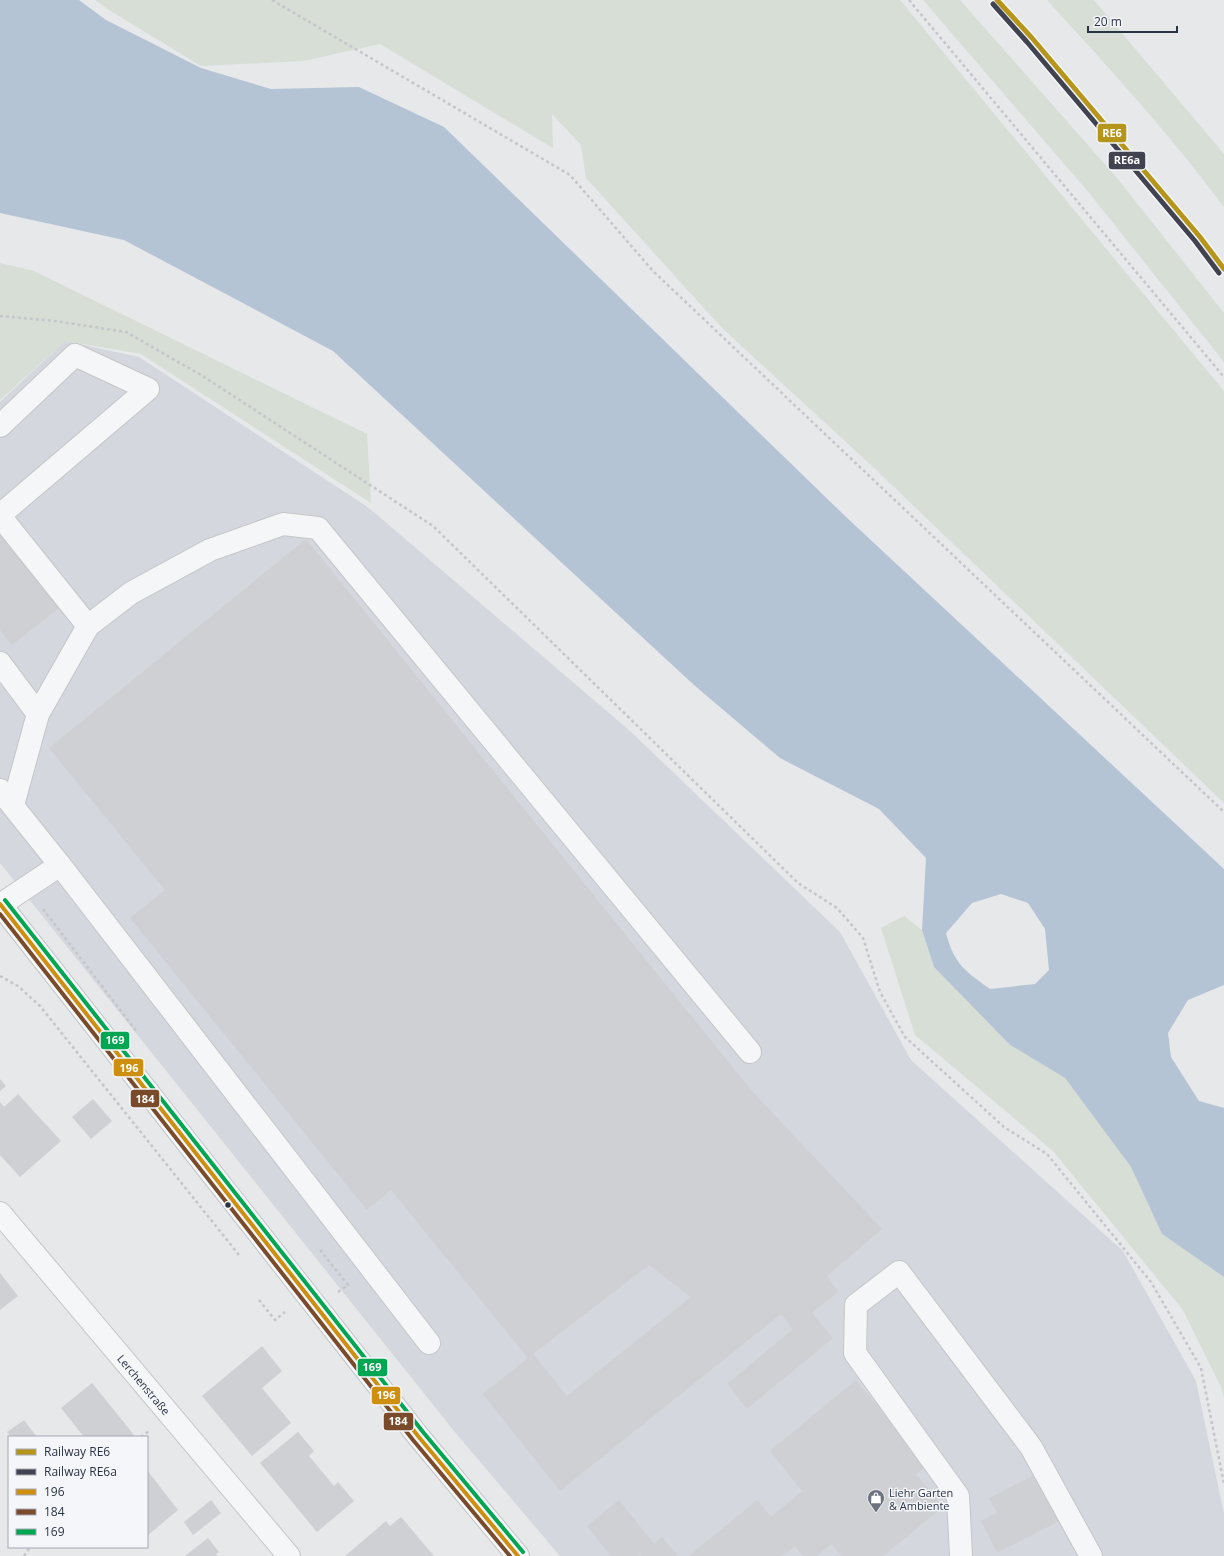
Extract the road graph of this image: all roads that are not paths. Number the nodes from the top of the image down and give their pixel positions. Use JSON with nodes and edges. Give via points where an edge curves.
{"nodes":[{"id":1,"x":0,"y":426,"type":"edge"},
{"id":2,"x":0,"y":516,"type":"edge"},
{"id":3,"x":88,"y":626,"type":"junction"},
{"id":4,"x":0,"y":663,"type":"edge"},
{"id":5,"x":38,"y":714,"type":"junction"},
{"id":6,"x":6,"y":798,"type":"edge"},
{"id":7,"x":60,"y":865,"type":"junction"},
{"id":8,"x":0,"y":904,"type":"edge"},
{"id":9,"x":750,"y":1052,"type":"dead end"},
{"id":10,"x":0,"y":1213,"type":"edge"},
{"id":11,"x":430,"y":1343,"type":"dead end"},
{"id":12,"x":289,"y":1556,"type":"edge"},
{"id":13,"x":518,"y":1556,"type":"edge"},
{"id":14,"x":961,"y":1556,"type":"edge"},
{"id":15,"x":1091,"y":1556,"type":"edge"}],
"edges":[{"from":1,"to":2,"type":"street","via":[[75,355],[148,389]]},
{"from":2,"to":3,"type":"street"},
{"from":3,"to":5,"type":"street"},
{"from":3,"to":9,"type":"street","via":[[131,593],[210,550],[283,524],[318,528]]},
{"from":4,"to":5,"type":"street"},
{"from":5,"to":6,"type":"street"},
{"from":6,"to":7,"type":"street"},
{"from":7,"to":8,"type":"street"},
{"from":7,"to":11,"type":"street"},
{"from":8,"to":13,"type":"main road","via":[[413,1430]]},
{"from":10,"to":12,"type":"street","name":"Lerchenstraße"},
{"from":14,"to":15,"type":"street","via":[[958,1496],[855,1353],[856,1305],[899,1272],[1031,1447]]}]}
